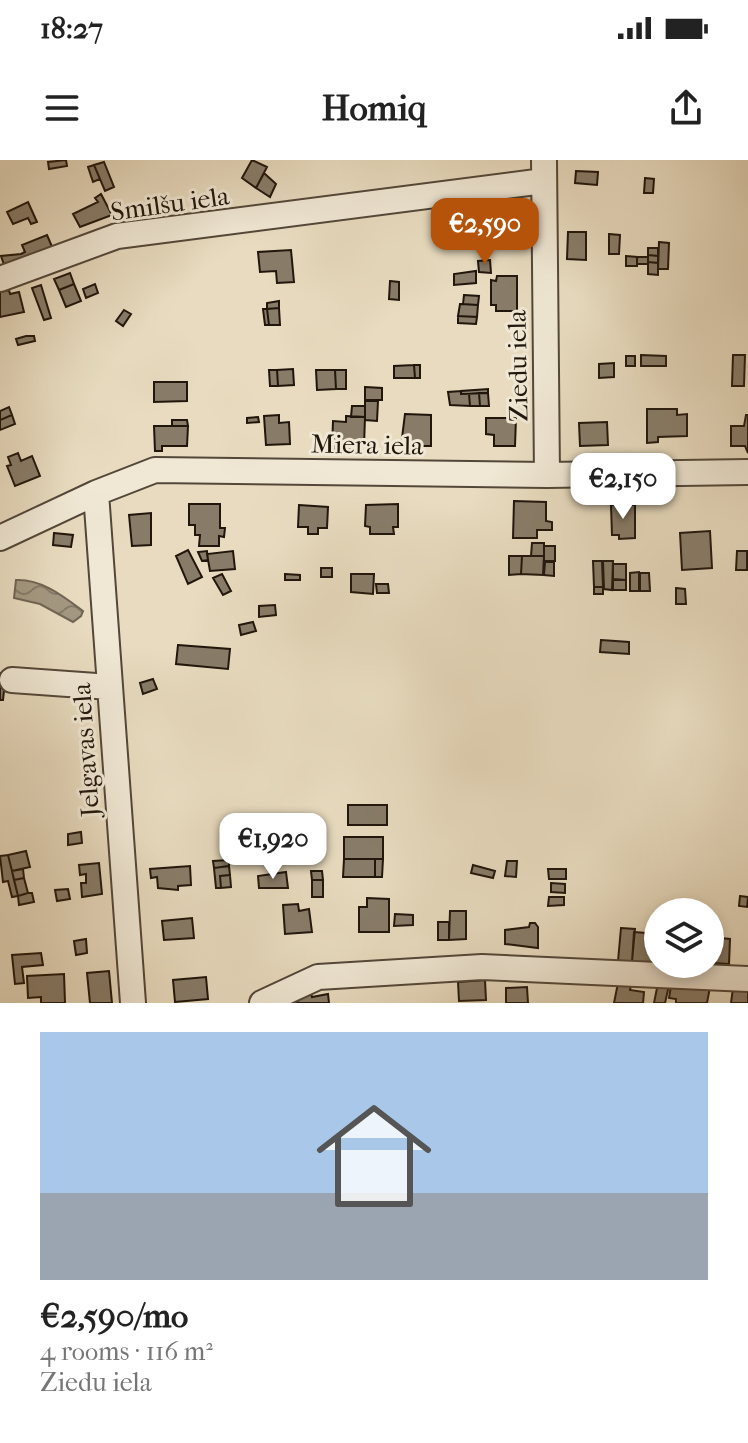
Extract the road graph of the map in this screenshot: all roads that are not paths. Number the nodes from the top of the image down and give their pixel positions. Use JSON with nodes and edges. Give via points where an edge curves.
{"nodes":[{"id":1,"x":544,"y":170,"type":"edge"},
{"id":2,"x":0,"y":279,"type":"edge"},
{"id":3,"x":748,"y":472,"type":"edge"},
{"id":4,"x":547,"y":475,"type":"junction"},
{"id":5,"x":96,"y":493,"type":"junction"},
{"id":6,"x":0,"y":538,"type":"edge"},
{"id":7,"x":12,"y":680,"type":"dead end"},
{"id":8,"x":110,"y":687,"type":"junction"},
{"id":9,"x":748,"y":979,"type":"edge"},
{"id":10,"x":133,"y":1003,"type":"edge"},
{"id":11,"x":262,"y":1003,"type":"edge"}],
"edges":[{"from":1,"to":2,"type":"street","name":"Smilšu iela","via":[[117,236]]},
{"from":1,"to":4,"type":"street","name":"Ziedu iela"},
{"from":3,"to":4,"type":"street","name":"Miera iela"},
{"from":4,"to":5,"type":"street","name":"Miera iela","via":[[155,470]]},
{"from":5,"to":6,"type":"street","name":"Miera iela"},
{"from":5,"to":8,"type":"street","name":"Jelgavas iela"},
{"from":7,"to":8,"type":"street"},
{"from":8,"to":10,"type":"street","name":"Jelgavas iela"},
{"from":9,"to":11,"type":"street","via":[[482,967],[318,977]]}]}
